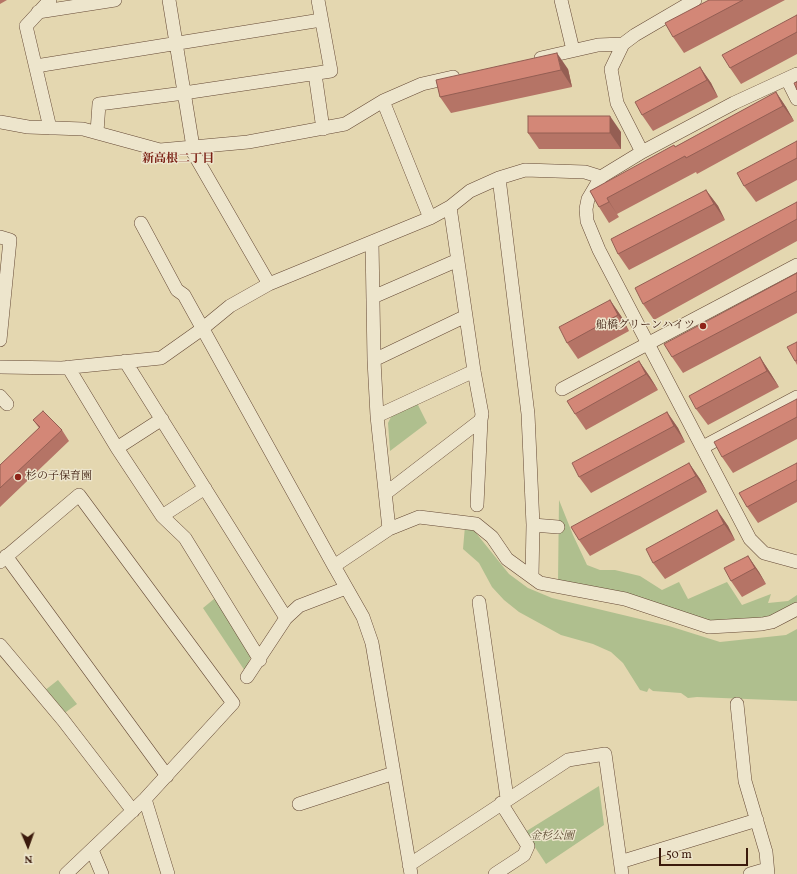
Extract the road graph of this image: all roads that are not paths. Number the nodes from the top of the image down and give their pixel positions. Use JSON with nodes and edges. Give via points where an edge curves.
{"nodes":[{"id":1,"x":50,"y":0,"type":"edge"},
{"id":2,"x":115,"y":0,"type":"edge"},
{"id":3,"x":169,"y":0,"type":"edge"},
{"id":4,"x":318,"y":0,"type":"edge"},
{"id":5,"x":561,"y":0,"type":"edge"},
{"id":6,"x":695,"y":0,"type":"edge"},
{"id":7,"x":38,"y":12,"type":"junction"},
{"id":8,"x":321,"y":20,"type":"junction"},
{"id":9,"x":176,"y":43,"type":"junction"},
{"id":10,"x":623,"y":44,"type":"junction"},
{"id":11,"x":573,"y":50,"type":"junction"},
{"id":12,"x":528,"y":61,"type":"edge"},
{"id":13,"x":36,"y":66,"type":"junction"},
{"id":14,"x":315,"y":74,"type":"junction"},
{"id":15,"x":468,"y":74,"type":"edge"},
{"id":16,"x":792,"y":77,"type":"edge"},
{"id":17,"x":184,"y":93,"type":"junction"},
{"id":18,"x":797,"y":99,"type":"edge"},
{"id":19,"x":383,"y":101,"type":"junction"},
{"id":20,"x":0,"y":122,"type":"edge"},
{"id":21,"x":50,"y":128,"type":"junction"},
{"id":22,"x":323,"y":129,"type":"junction"},
{"id":23,"x":97,"y":132,"type":"junction"},
{"id":24,"x":192,"y":147,"type":"junction"},
{"id":25,"x":642,"y":152,"type":"junction"},
{"id":26,"x":601,"y":177,"type":"junction"},
{"id":27,"x":499,"y":178,"type":"junction"},
{"id":28,"x":450,"y":207,"type":"junction"},
{"id":29,"x":430,"y":218,"type":"junction"},
{"id":30,"x":141,"y":223,"type":"dead end"},
{"id":31,"x":0,"y":237,"type":"edge"},
{"id":32,"x":372,"y":242,"type":"junction"},
{"id":33,"x":458,"y":260,"type":"junction"},
{"id":34,"x":797,"y":265,"type":"edge"},
{"id":35,"x":269,"y":284,"type":"junction"},
{"id":36,"x":373,"y":296,"type":"junction"},
{"id":37,"x":466,"y":316,"type":"junction"},
{"id":38,"x":202,"y":329,"type":"junction"},
{"id":39,"x":0,"y":340,"type":"edge"},
{"id":40,"x":649,"y":344,"type":"junction"},
{"id":41,"x":374,"y":360,"type":"junction"},
{"id":42,"x":125,"y":361,"type":"junction"},
{"id":43,"x":0,"y":366,"type":"edge"},
{"id":44,"x":68,"y":367,"type":"junction"},
{"id":45,"x":474,"y":372,"type":"junction"},
{"id":46,"x":562,"y":389,"type":"dead end"},
{"id":47,"x":797,"y":397,"type":"edge"},
{"id":48,"x":377,"y":416,"type":"junction"},
{"id":49,"x":162,"y":419,"type":"junction"},
{"id":50,"x":481,"y":420,"type":"junction"},
{"id":51,"x":703,"y":447,"type":"junction"},
{"id":52,"x":117,"y":448,"type":"junction"},
{"id":53,"x":205,"y":488,"type":"junction"},
{"id":54,"x":386,"y":493,"type":"junction"},
{"id":55,"x":477,"y":505,"type":"dead end"},
{"id":56,"x":162,"y":516,"type":"junction"},
{"id":57,"x":533,"y":525,"type":"junction"},
{"id":58,"x":558,"y":527,"type":"dead end"},
{"id":59,"x":389,"y":530,"type":"junction"},
{"id":60,"x":3,"y":559,"type":"edge"},
{"id":61,"x":797,"y":562,"type":"edge"},
{"id":62,"x":334,"y":566,"type":"junction"},
{"id":63,"x":532,"y":576,"type":"junction"},
{"id":64,"x":346,"y":588,"type":"junction"},
{"id":65,"x":479,"y":602,"type":"dead end"},
{"id":66,"x":797,"y":608,"type":"edge"},
{"id":67,"x":286,"y":618,"type":"junction"},
{"id":68,"x":0,"y":645,"type":"edge"},
{"id":69,"x":260,"y":660,"type":"junction"},
{"id":70,"x":247,"y":678,"type":"dead end"},
{"id":71,"x":738,"y":704,"type":"dead end"},
{"id":72,"x":394,"y":773,"type":"junction"},
{"id":73,"x":167,"y":776,"type":"junction"},
{"id":74,"x":145,"y":799,"type":"junction"},
{"id":75,"x":504,"y":801,"type":"junction"},
{"id":76,"x":298,"y":804,"type":"dead end"},
{"id":77,"x":133,"y":811,"type":"junction"},
{"id":78,"x":757,"y":820,"type":"junction"},
{"id":79,"x":92,"y":850,"type":"junction"},
{"id":80,"x":621,"y":868,"type":"edge"},
{"id":81,"x":410,"y":869,"type":"edge"},
{"id":82,"x":768,"y":871,"type":"edge"},
{"id":83,"x":66,"y":874,"type":"edge"},
{"id":84,"x":102,"y":874,"type":"edge"},
{"id":85,"x":168,"y":874,"type":"edge"},
{"id":86,"x":495,"y":874,"type":"edge"},
{"id":87,"x":750,"y":874,"type":"edge"}],
"edges":[{"from":1,"to":7,"type":"street"},
{"from":2,"to":7,"type":"street"},
{"from":3,"to":9,"type":"street"},
{"from":4,"to":8,"type":"street"},
{"from":5,"to":11,"type":"street"},
{"from":6,"to":10,"type":"street"},
{"from":7,"to":13,"type":"street","via":[[26,26]]},
{"from":8,"to":9,"type":"street"},
{"from":8,"to":14,"type":"street","via":[[331,71]]},
{"from":9,"to":13,"type":"street"},
{"from":9,"to":17,"type":"street"},
{"from":10,"to":11,"type":"street"},
{"from":10,"to":25,"type":"street","via":[[611,69],[614,91],[617,103]]},
{"from":11,"to":12,"type":"street"},
{"from":13,"to":21,"type":"street"},
{"from":14,"to":17,"type":"street"},
{"from":14,"to":22,"type":"street"},
{"from":15,"to":19,"type":"street","via":[[422,84]]},
{"from":16,"to":18,"type":"street"},
{"from":16,"to":25,"type":"street","via":[[734,103]]},
{"from":17,"to":23,"type":"street","via":[[99,104]]},
{"from":17,"to":24,"type":"street"},
{"from":19,"to":22,"type":"street","via":[[345,124]]},
{"from":19,"to":29,"type":"street"},
{"from":20,"to":21,"type":"street"},
{"from":21,"to":23,"type":"street"},
{"from":22,"to":24,"type":"street","via":[[248,142]]},
{"from":23,"to":24,"type":"street","via":[[160,150]]},
{"from":24,"to":35,"type":"street"},
{"from":25,"to":26,"type":"street"},
{"from":26,"to":27,"type":"street","via":[[585,172],[525,170]]},
{"from":26,"to":40,"type":"street","via":[[588,199],[587,221],[599,250]]},
{"from":27,"to":28,"type":"street","via":[[470,191]]},
{"from":27,"to":57,"type":"street","via":[[528,414]]},
{"from":28,"to":29,"type":"street"},
{"from":28,"to":33,"type":"street"},
{"from":29,"to":32,"type":"street"},
{"from":30,"to":38,"type":"street","via":[[177,290],[184,295]]},
{"from":31,"to":39,"type":"street","via":[[10,240]]},
{"from":32,"to":35,"type":"street"},
{"from":32,"to":36,"type":"street"},
{"from":33,"to":36,"type":"street"},
{"from":33,"to":37,"type":"street"},
{"from":34,"to":40,"type":"street"},
{"from":35,"to":38,"type":"street","via":[[230,306]]},
{"from":36,"to":41,"type":"street"},
{"from":37,"to":41,"type":"street"},
{"from":37,"to":45,"type":"street"},
{"from":38,"to":42,"type":"street","via":[[160,358]]},
{"from":38,"to":62,"type":"street"},
{"from":40,"to":46,"type":"street"},
{"from":40,"to":51,"type":"street"},
{"from":41,"to":48,"type":"street"},
{"from":42,"to":44,"type":"street"},
{"from":42,"to":49,"type":"street"},
{"from":43,"to":44,"type":"street"},
{"from":44,"to":52,"type":"street"},
{"from":45,"to":48,"type":"street"},
{"from":45,"to":50,"type":"street"},
{"from":47,"to":51,"type":"street"},
{"from":48,"to":54,"type":"street"},
{"from":49,"to":52,"type":"street"},
{"from":49,"to":53,"type":"street"},
{"from":50,"to":54,"type":"street"},
{"from":50,"to":55,"type":"street"},
{"from":51,"to":61,"type":"street","via":[[750,539],[764,553]]},
{"from":52,"to":56,"type":"street"},
{"from":53,"to":56,"type":"street"},
{"from":53,"to":67,"type":"street"},
{"from":54,"to":59,"type":"street"},
{"from":56,"to":69,"type":"street","via":[[185,538]]},
{"from":57,"to":58,"type":"street"},
{"from":57,"to":63,"type":"street"},
{"from":59,"to":62,"type":"street"},
{"from":59,"to":63,"type":"street","via":[[419,517],[476,524],[492,537],[508,559]]},
{"from":60,"to":73,"type":"street"},
{"from":60,"to":73,"type":"street","via":[[80,495],[233,703]]},
{"from":62,"to":64,"type":"street"},
{"from":63,"to":66,"type":"street","via":[[540,583],[625,599],[709,627],[772,622]]},
{"from":64,"to":67,"type":"street","via":[[299,606]]},
{"from":64,"to":72,"type":"street","via":[[363,617],[370,637]]},
{"from":65,"to":75,"type":"street"},
{"from":67,"to":69,"type":"street"},
{"from":68,"to":77,"type":"street","via":[[63,720]]},
{"from":69,"to":70,"type":"street"},
{"from":71,"to":78,"type":"street","via":[[746,781]]},
{"from":72,"to":76,"type":"street"},
{"from":72,"to":81,"type":"street"},
{"from":73,"to":74,"type":"street"},
{"from":74,"to":77,"type":"street"},
{"from":74,"to":85,"type":"street"},
{"from":75,"to":80,"type":"street","via":[[568,760],[605,754]]},
{"from":75,"to":81,"type":"street"},
{"from":75,"to":86,"type":"street","via":[[528,846],[524,855]]},
{"from":77,"to":79,"type":"street"},
{"from":78,"to":80,"type":"street"},
{"from":78,"to":82,"type":"street","via":[[766,852]]},
{"from":79,"to":83,"type":"street"},
{"from":79,"to":84,"type":"street"},
{"from":82,"to":87,"type":"street"}]}
